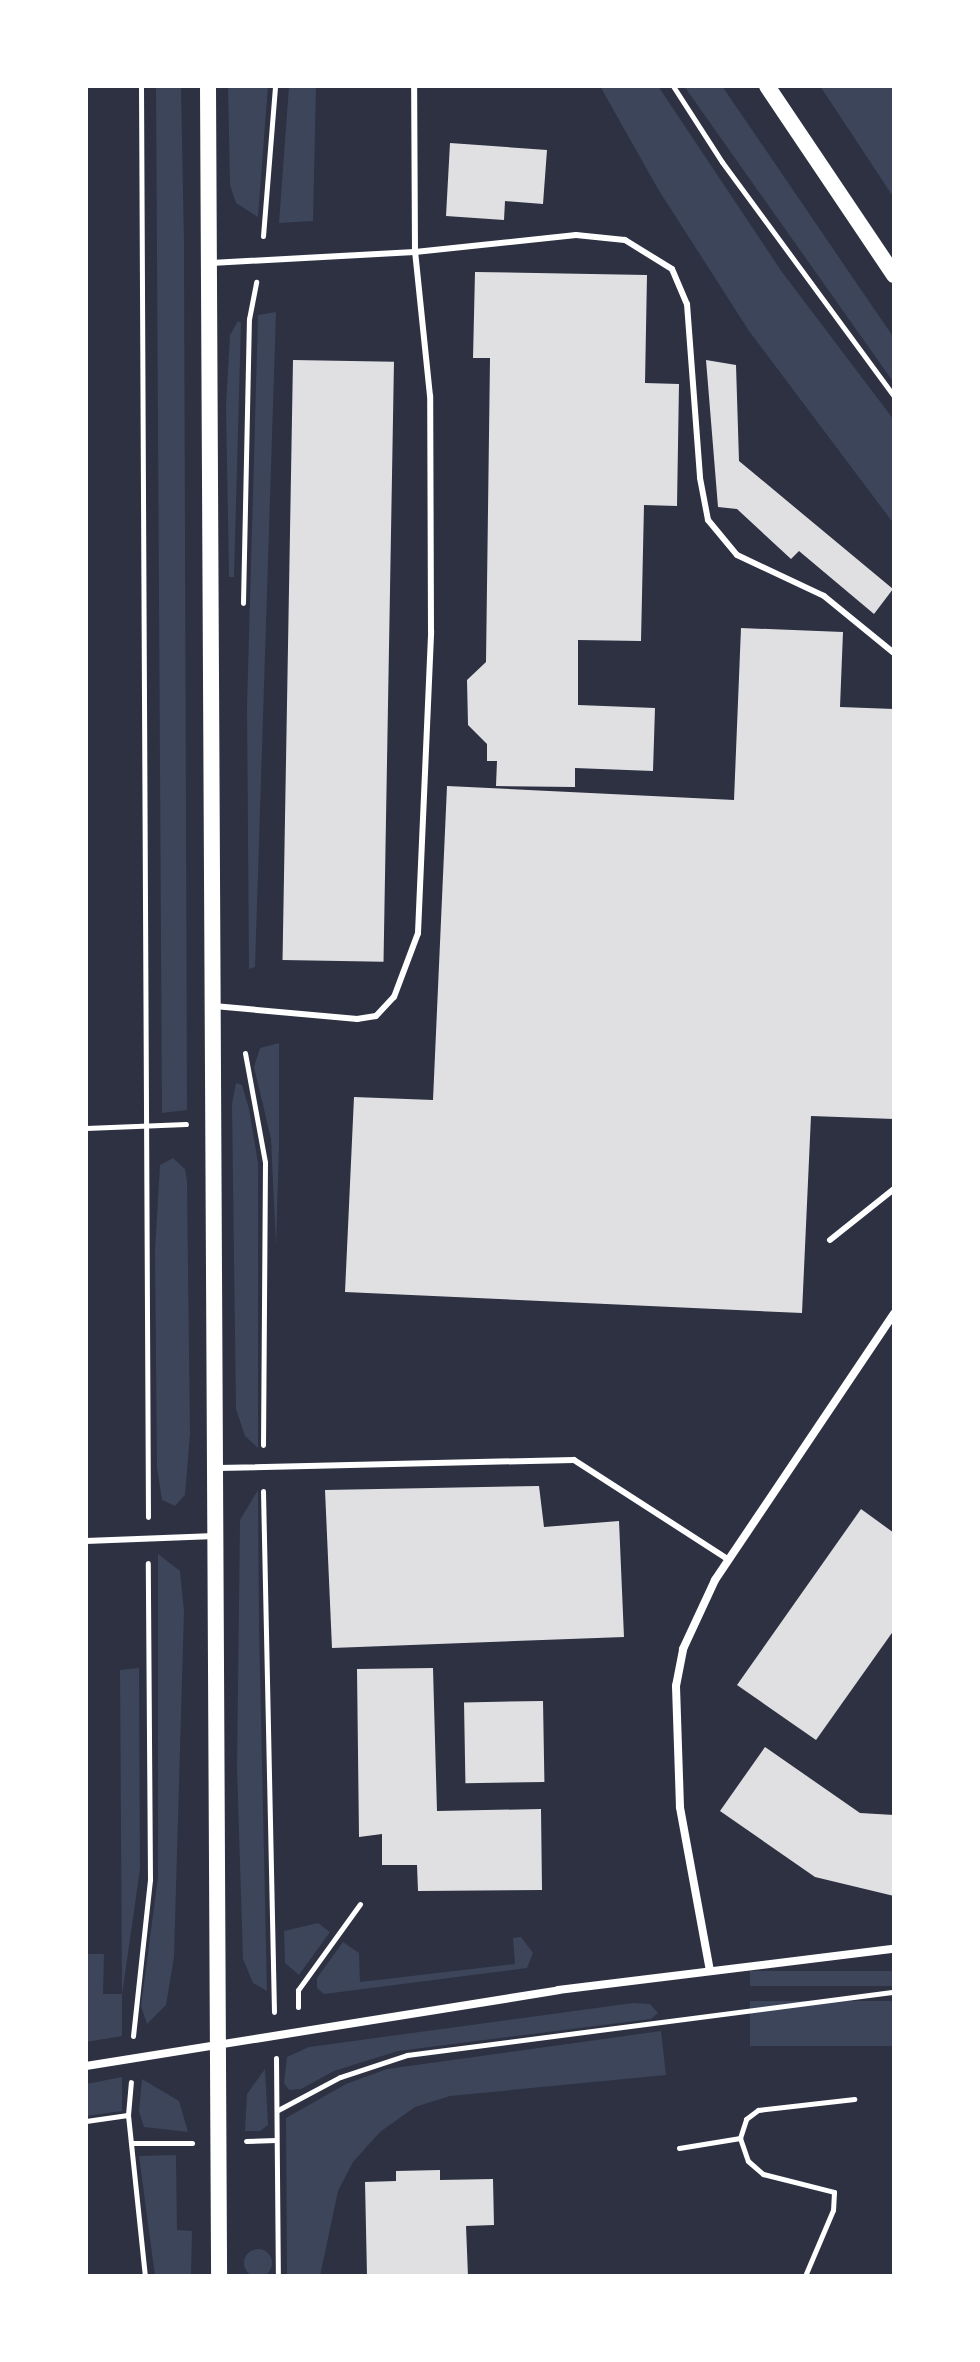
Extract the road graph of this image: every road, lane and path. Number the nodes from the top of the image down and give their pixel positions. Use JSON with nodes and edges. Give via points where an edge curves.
{"nodes":[{"id":1,"x":141,"y":86,"type":"edge"},
{"id":2,"x":208,"y":86,"type":"edge"},
{"id":3,"x":275,"y":86,"type":"edge"},
{"id":4,"x":414,"y":86,"type":"edge"},
{"id":5,"x":673,"y":86,"type":"edge"},
{"id":6,"x":767,"y":86,"type":"edge"},
{"id":7,"x":415,"y":252,"type":"junction"},
{"id":8,"x":261,"y":261,"type":"junction"},
{"id":9,"x":207,"y":263,"type":"junction"},
{"id":10,"x":894,"y":275,"type":"edge"},
{"id":11,"x":894,"y":396,"type":"edge"},
{"id":12,"x":243,"y":611,"type":"dead end"},
{"id":13,"x":894,"y":653,"type":"edge"},
{"id":14,"x":211,"y":1006,"type":"junction"},
{"id":15,"x":242,"y":1009,"type":"junction"},
{"id":16,"x":143,"y":1122,"type":"junction"},
{"id":17,"x":211,"y":1125,"type":"junction"},
{"id":18,"x":86,"y":1128,"type":"edge"},
{"id":19,"x":894,"y":1189,"type":"edge"},
{"id":20,"x":830,"y":1240,"type":"dead end"},
{"id":21,"x":894,"y":1314,"type":"edge"},
{"id":22,"x":213,"y":1468,"type":"junction"},
{"id":23,"x":263,"y":1468,"type":"junction"},
{"id":24,"x":215,"y":1536,"type":"junction"},
{"id":25,"x":147,"y":1537,"type":"junction"},
{"id":26,"x":86,"y":1541,"type":"edge"},
{"id":27,"x":729,"y":1560,"type":"junction"},
{"id":28,"x":360,"y":1904,"type":"dead end"},
{"id":29,"x":894,"y":1949,"type":"edge"},
{"id":30,"x":710,"y":1971,"type":"junction"},
{"id":31,"x":894,"y":1992,"type":"edge"},
{"id":32,"x":296,"y":2029,"type":"junction"},
{"id":33,"x":275,"y":2032,"type":"junction"},
{"id":34,"x":217,"y":2042,"type":"junction"},
{"id":35,"x":132,"y":2057,"type":"junction"},
{"id":36,"x":86,"y":2066,"type":"edge"},
{"id":37,"x":854,"y":2099,"type":"dead end"},
{"id":38,"x":278,"y":2110,"type":"junction"},
{"id":39,"x":128,"y":2115,"type":"junction"},
{"id":40,"x":86,"y":2121,"type":"edge"},
{"id":41,"x":740,"y":2138,"type":"junction"},
{"id":42,"x":679,"y":2148,"type":"dead end"},
{"id":43,"x":145,"y":2276,"type":"edge"},
{"id":44,"x":219,"y":2276,"type":"edge"},
{"id":45,"x":278,"y":2276,"type":"edge"},
{"id":46,"x":805,"y":2276,"type":"edge"}],
"edges":[{"from":1,"to":16,"type":"path"},
{"from":2,"to":9,"type":"main road"},
{"from":3,"to":8,"type":"path"},
{"from":4,"to":7,"type":"lane"},
{"from":5,"to":11,"type":"path","via":[[722,162]]},
{"from":6,"to":10,"type":"main road"},
{"from":7,"to":8,"type":"lane"},
{"from":7,"to":13,"type":"lane","via":[[576,235],[625,240],[672,269],[687,304],[708,520],[737,555],[824,596]]},
{"from":7,"to":15,"type":"lane","via":[[430,396],[431,615],[418,933],[394,997],[376,1016]]},
{"from":8,"to":9,"type":"lane"},
{"from":8,"to":12,"type":"path","via":[[249,319]]},
{"from":9,"to":14,"type":"main road"},
{"from":14,"to":15,"type":"lane"},
{"from":14,"to":17,"type":"main road"},
{"from":15,"to":23,"type":"path","via":[[265,1162]]},
{"from":16,"to":17,"type":"path"},
{"from":16,"to":18,"type":"path"},
{"from":16,"to":25,"type":"path"},
{"from":17,"to":22,"type":"main road"},
{"from":19,"to":20,"type":"lane"},
{"from":21,"to":27,"type":"street"},
{"from":22,"to":23,"type":"lane"},
{"from":22,"to":24,"type":"main road"},
{"from":23,"to":27,"type":"lane","via":[[574,1460]]},
{"from":23,"to":33,"type":"path","via":[[267,1875]]},
{"from":24,"to":25,"type":"lane"},
{"from":24,"to":34,"type":"main road"},
{"from":25,"to":26,"type":"lane"},
{"from":25,"to":35,"type":"path","via":[[150,1880],[134,1987]]},
{"from":27,"to":30,"type":"street","via":[[696,1613],[676,1686],[680,1807]]},
{"from":28,"to":32,"type":"path","via":[[298,1990]]},
{"from":29,"to":30,"type":"street"},
{"from":30,"to":32,"type":"street"},
{"from":31,"to":38,"type":"path","via":[[407,2055],[340,2077]]},
{"from":32,"to":33,"type":"street"},
{"from":33,"to":34,"type":"street"},
{"from":33,"to":38,"type":"path"},
{"from":34,"to":35,"type":"street"},
{"from":34,"to":44,"type":"main road"},
{"from":35,"to":36,"type":"street"},
{"from":35,"to":39,"type":"path"},
{"from":37,"to":41,"type":"path","via":[[758,2110],[746,2119]]},
{"from":38,"to":45,"type":"path"},
{"from":39,"to":40,"type":"path"},
{"from":39,"to":43,"type":"path"},
{"from":41,"to":42,"type":"path"},
{"from":41,"to":46,"type":"path","via":[[748,2161],[763,2174],[834,2192],[833,2210]]}]}
